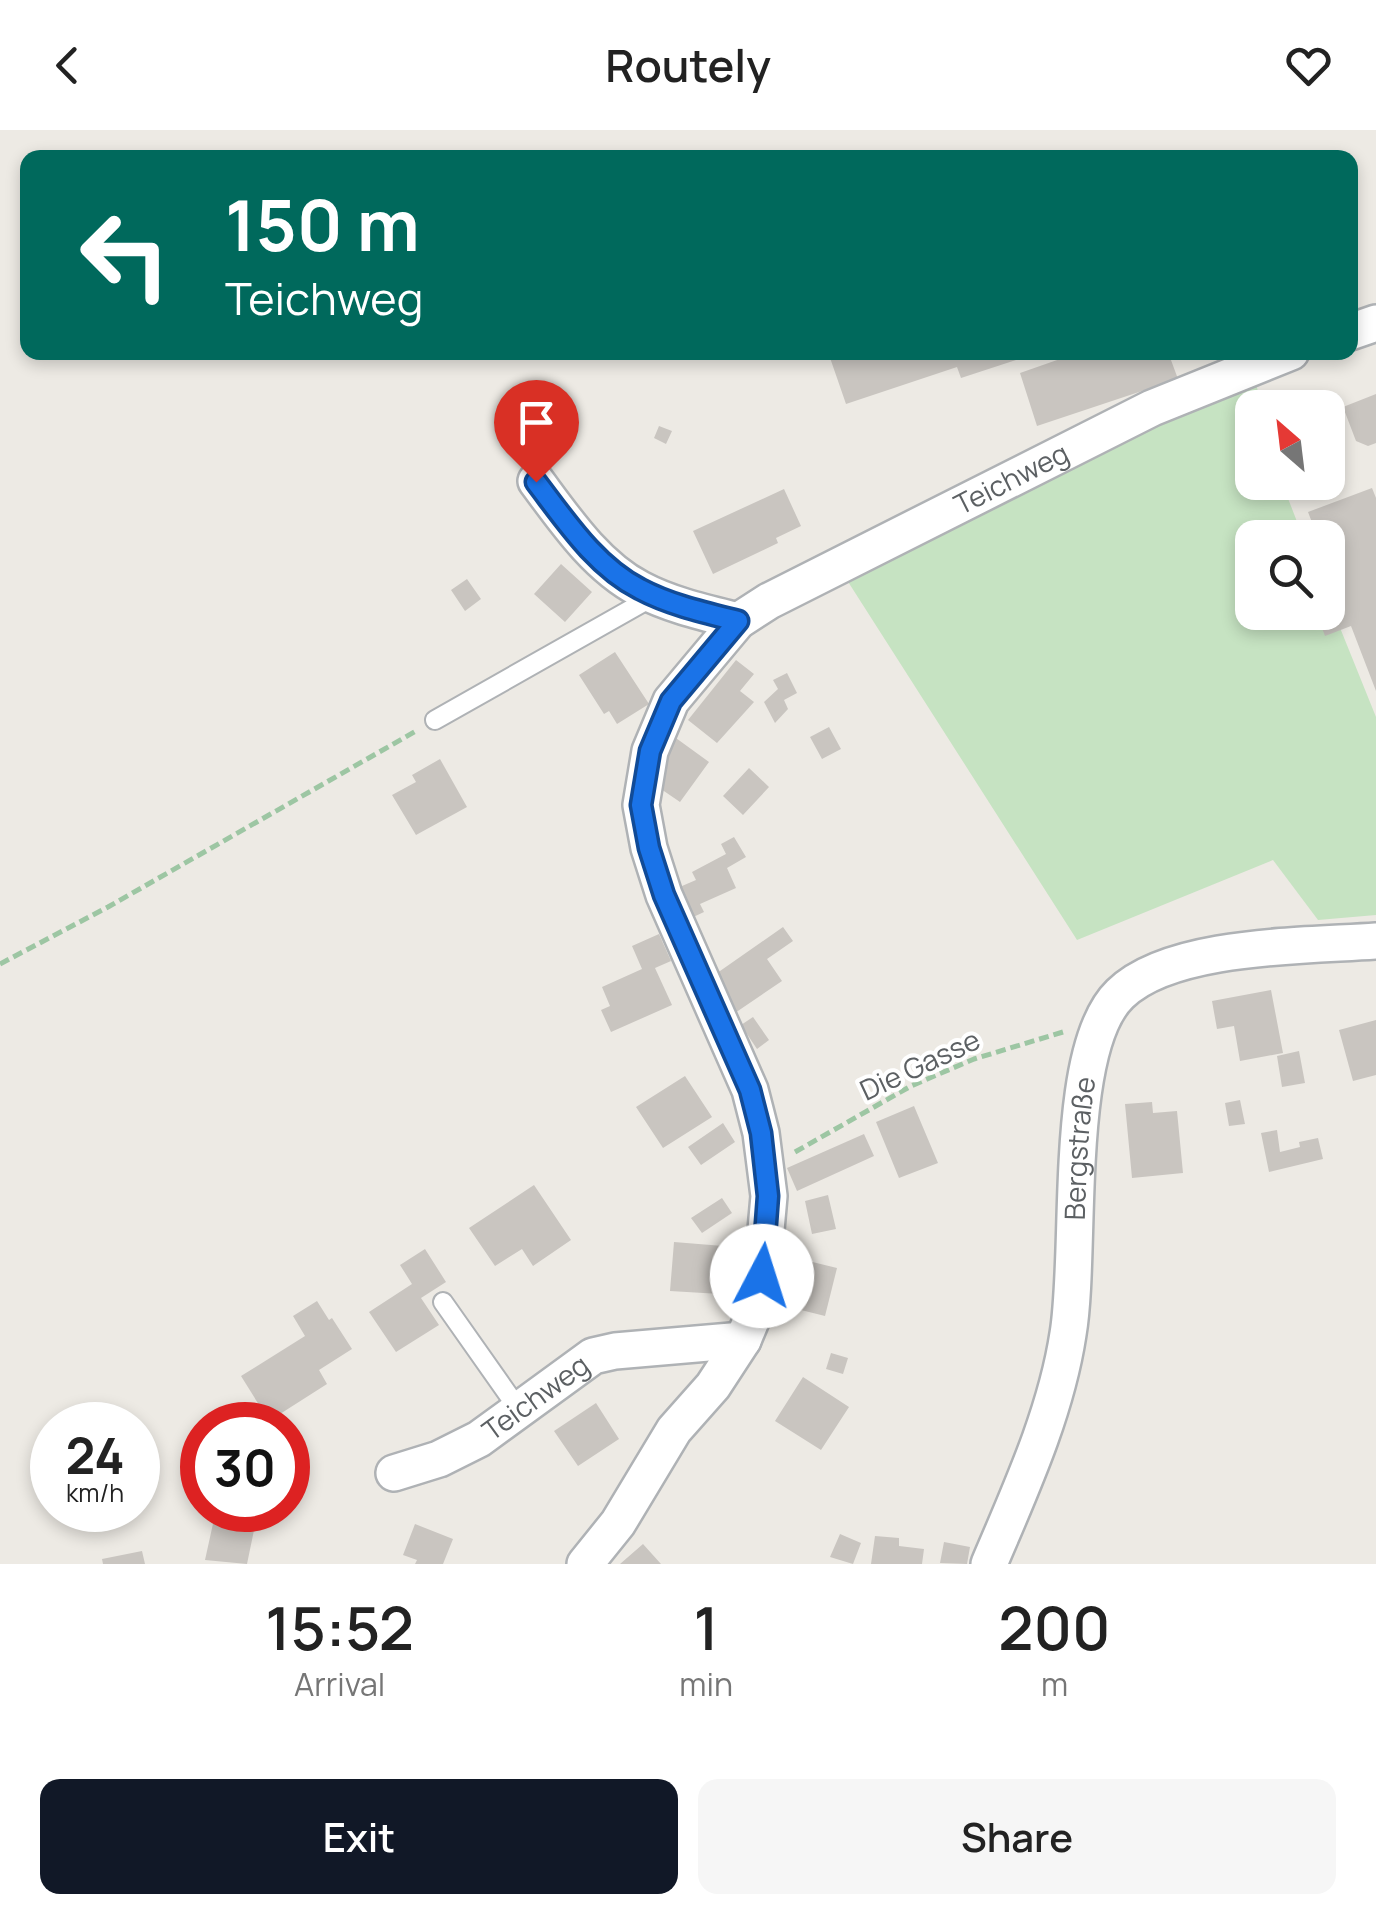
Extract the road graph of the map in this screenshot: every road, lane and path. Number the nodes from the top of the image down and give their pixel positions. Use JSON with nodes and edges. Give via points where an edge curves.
{"nodes":[{"id":1,"x":1270,"y":360,"type":"edge"},
{"id":2,"x":536,"y":482,"type":"dead end"},
{"id":3,"x":656,"y":595,"type":"junction"},
{"id":4,"x":738,"y":621,"type":"junction"},
{"id":5,"x":435,"y":720,"type":"joint"},
{"id":6,"x":1376,"y":940,"type":"edge"},
{"id":7,"x":0,"y":964,"type":"edge"},
{"id":8,"x":1100,"y":1021,"type":"junction"},
{"id":9,"x":766,"y":1168,"type":"junction"},
{"id":10,"x":443,"y":1302,"type":"dead end"},
{"id":11,"x":743,"y":1340,"type":"junction"},
{"id":12,"x":519,"y":1410,"type":"junction"},
{"id":13,"x":394,"y":1473,"type":"dead end"},
{"id":14,"x":585,"y":1564,"type":"edge"},
{"id":15,"x":989,"y":1564,"type":"edge"}],
"edges":[{"from":1,"to":4,"type":"street","name":"Teichweg","via":[[1152,408]]},
{"from":2,"to":3,"type":"street","via":[[604,563]]},
{"from":3,"to":4,"type":"street"},
{"from":3,"to":5,"type":"lane"},
{"from":4,"to":9,"type":"street","name":"Teichweg","via":[[671,701],[650,751],[641,805],[664,895],[750,1090]]},
{"from":5,"to":7,"type":"path"},
{"from":6,"to":8,"type":"street","name":"Bergstraße","via":[[1186,960],[1150,972],[1120,994]]},
{"from":8,"to":9,"type":"path","name":"Die Gasse","via":[[974,1059],[911,1086]]},
{"from":8,"to":15,"type":"street","name":"Bergstraße","via":[[1078,1150],[1068,1335],[1030,1461]]},
{"from":9,"to":11,"type":"street","name":"Teichweg","via":[[762,1276]]},
{"from":10,"to":12,"type":"lane"},
{"from":11,"to":12,"type":"street","name":"Teichweg","via":[[594,1356]]},
{"from":11,"to":14,"type":"street","name":"Teichweg"},
{"from":12,"to":13,"type":"street","name":"Teichweg","via":[[479,1439]]}]}
